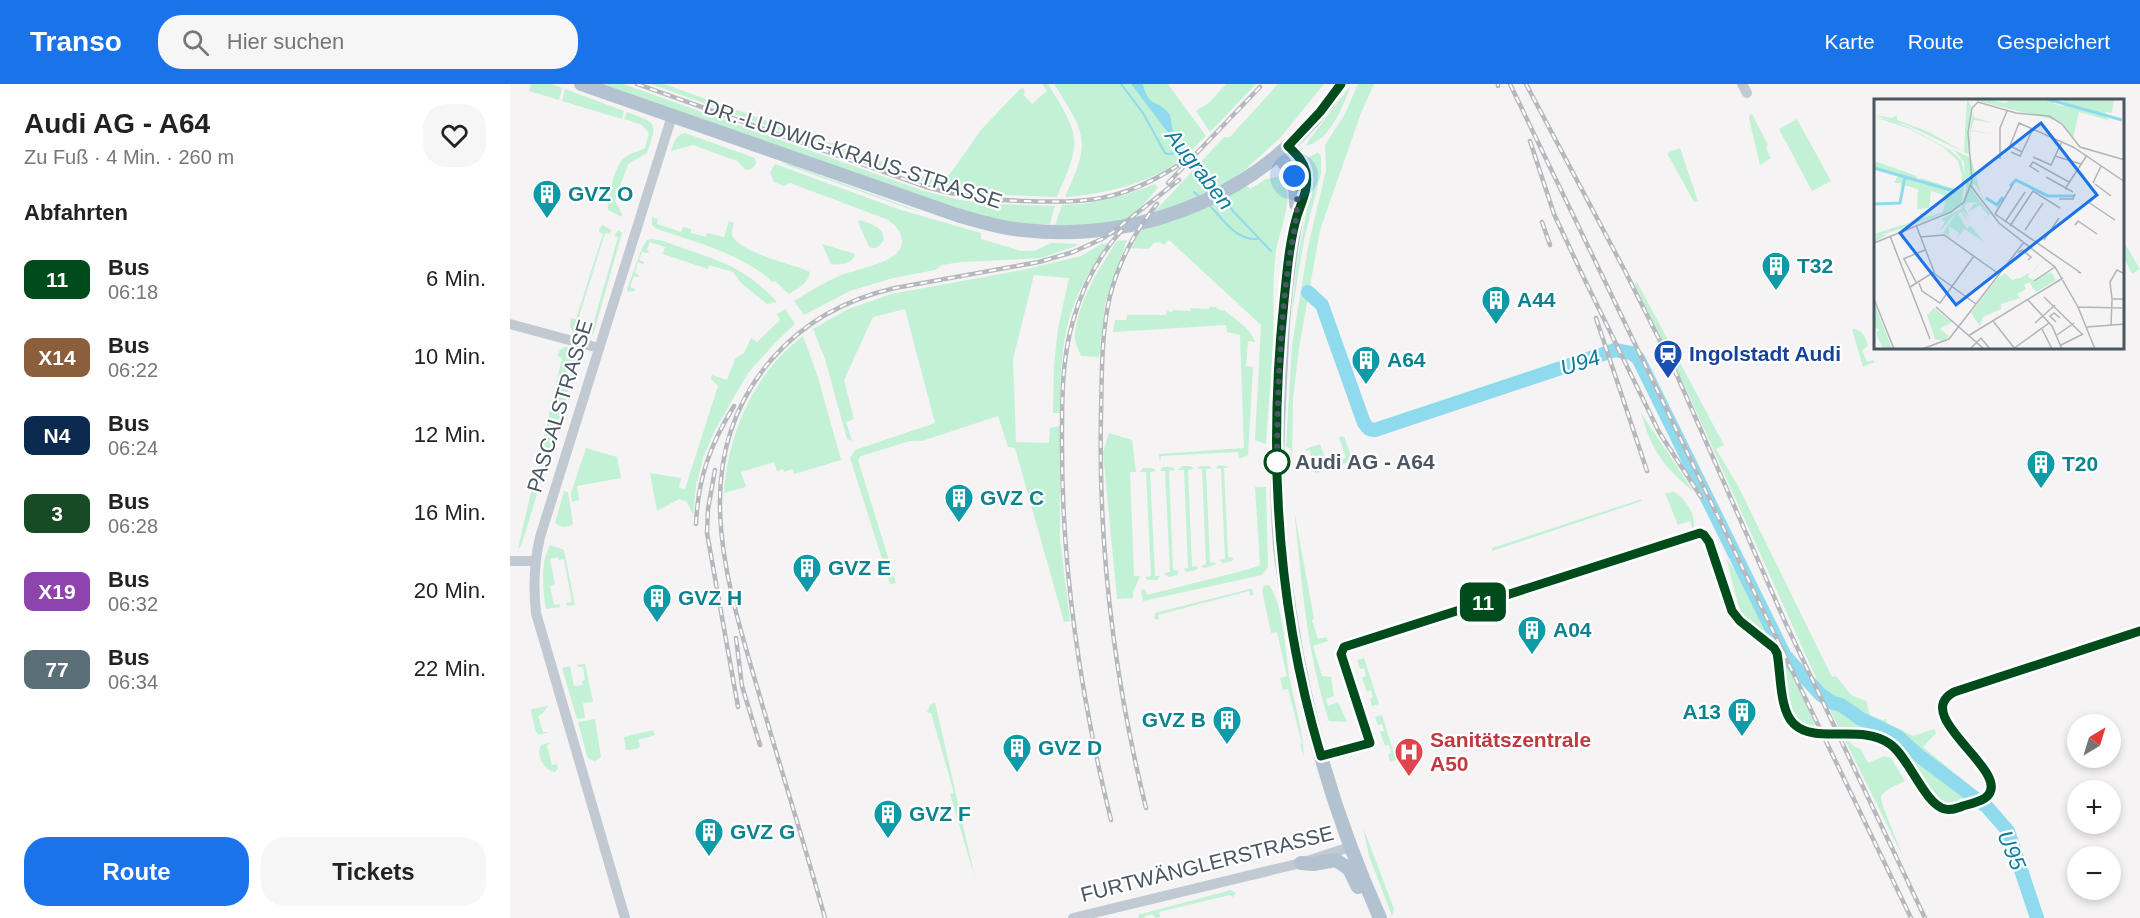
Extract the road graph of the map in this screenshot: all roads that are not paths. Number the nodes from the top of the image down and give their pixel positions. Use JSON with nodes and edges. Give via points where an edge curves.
{"nodes":[{"id":1,"x":581,"y":84,"type":"edge"},
{"id":2,"x":1341,"y":84,"type":"edge"},
{"id":3,"x":672,"y":116,"type":"junction"},
{"id":4,"x":1283,"y":150,"type":"junction"},
{"id":5,"x":510,"y":324,"type":"edge"},
{"id":6,"x":599,"y":348,"type":"junction"},
{"id":7,"x":510,"y":561,"type":"edge"},
{"id":8,"x":534,"y":561,"type":"junction"},
{"id":9,"x":1350,"y":847,"type":"junction"},
{"id":10,"x":1301,"y":863,"type":"junction"},
{"id":11,"x":1379,"y":917,"type":"edge"},
{"id":12,"x":625,"y":918,"type":"edge"},
{"id":13,"x":1073,"y":918,"type":"edge"}],
"edges":[{"from":1,"to":3,"type":"main road","name":"DR.-LUDWIG-KRAUS-STRASSE"},
{"from":2,"to":4,"type":"main road","name":"DR.-LUDWIG-KRAUS-STRASSE"},
{"from":3,"to":4,"type":"main road","name":"DR.-LUDWIG-KRAUS-STRASSE","via":[[991,225],[1072,233],[1126,228],[1193,207],[1230,188]]},
{"from":3,"to":6,"type":"street","name":"PASCALSTRASSE"},
{"from":4,"to":9,"type":"main road","via":[[1294,176],[1298,214],[1284,305],[1278,406],[1280,547],[1304,695]]},
{"from":5,"to":6,"type":"street"},
{"from":6,"to":8,"type":"street","name":"PASCALSTRASSE"},
{"from":7,"to":8,"type":"street"},
{"from":8,"to":12,"type":"street","name":"PASCALSTRASSE","via":[[535,598],[543,639]]},
{"from":9,"to":10,"type":"street","name":"FURTWÄNGLERSTRASSE"},
{"from":9,"to":11,"type":"main road"},
{"from":10,"to":11,"type":"main road","via":[[1336,860],[1344,865]]},
{"from":10,"to":13,"type":"street","name":"FURTWÄNGLERSTRASSE"}]}
